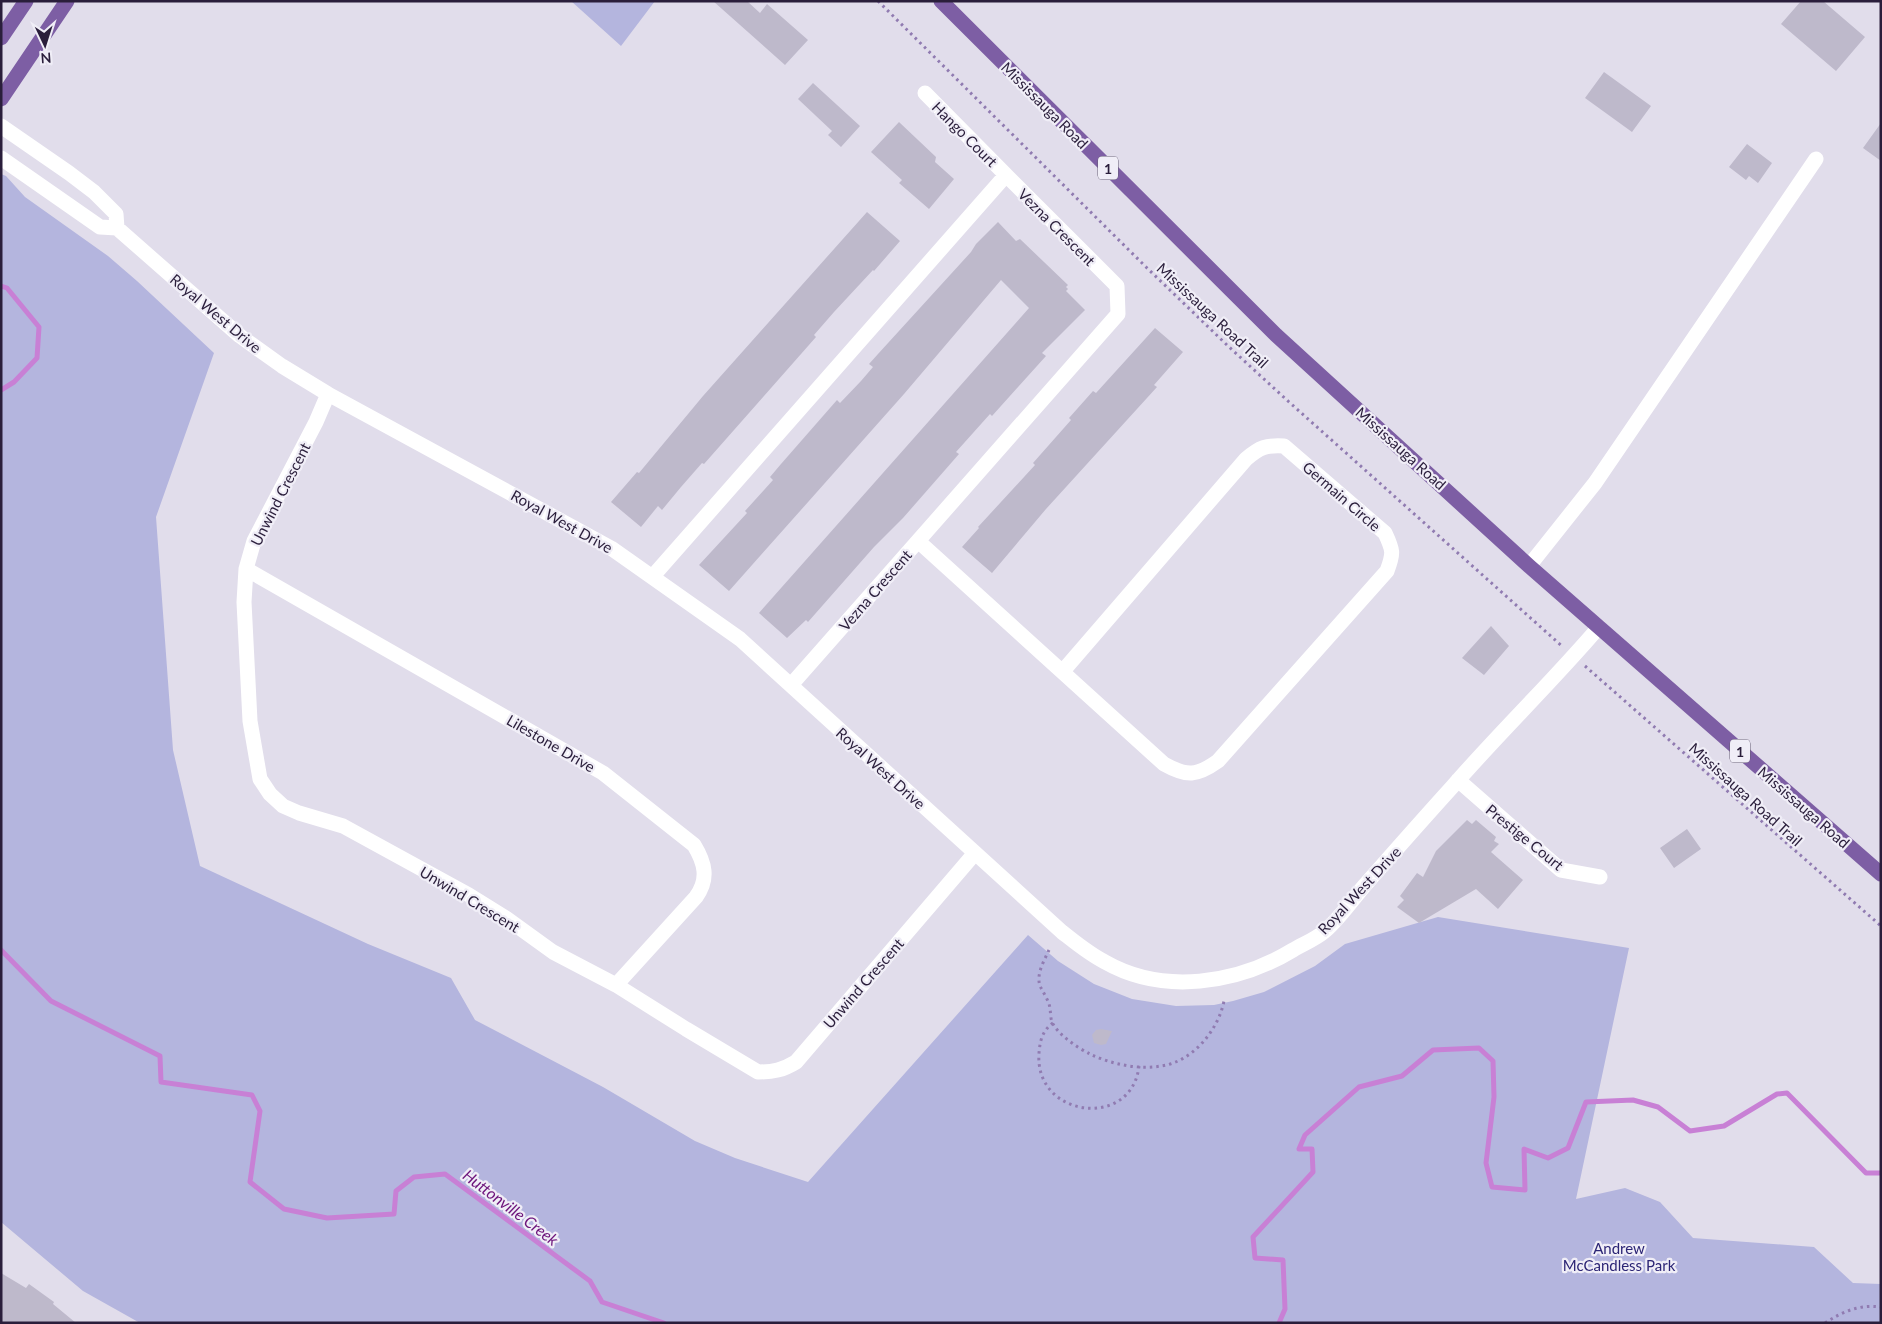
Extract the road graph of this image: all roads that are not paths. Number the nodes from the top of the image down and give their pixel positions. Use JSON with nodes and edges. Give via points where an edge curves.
{"nodes":[{"id":1,"x":26,"y":1,"type":"edge"},
{"id":2,"x":67,"y":1,"type":"edge"},
{"id":3,"x":940,"y":1,"type":"edge"},
{"id":4,"x":1,"y":38,"type":"edge"},
{"id":5,"x":925,"y":93,"type":"dead end"},
{"id":6,"x":1,"y":99,"type":"edge"},
{"id":7,"x":1,"y":126,"type":"edge"},
{"id":8,"x":1,"y":158,"type":"edge"},
{"id":9,"x":1816,"y":159,"type":"dead end"},
{"id":10,"x":1006,"y":175,"type":"junction"},
{"id":11,"x":117,"y":228,"type":"junction"},
{"id":12,"x":328,"y":394,"type":"junction"},
{"id":13,"x":918,"y":541,"type":"junction"},
{"id":14,"x":1529,"y":566,"type":"junction"},
{"id":15,"x":246,"y":569,"type":"junction"},
{"id":16,"x":653,"y":576,"type":"junction"},
{"id":17,"x":1599,"y":627,"type":"junction"},
{"id":18,"x":1063,"y":671,"type":"junction"},
{"id":19,"x":791,"y":685,"type":"junction"},
{"id":20,"x":1458,"y":780,"type":"junction"},
{"id":21,"x":975,"y":854,"type":"junction"},
{"id":22,"x":1881,"y":874,"type":"edge"},
{"id":23,"x":1600,"y":877,"type":"dead end"},
{"id":24,"x":616,"y":985,"type":"junction"}],
"edges":[{"from":1,"to":4,"type":"main road"},
{"from":2,"to":6,"type":"main road"},
{"from":3,"to":14,"type":"main road","name":"Mississauga Road","number":"1","via":[[1276,335]]},
{"from":5,"to":10,"type":"street","name":"Hango Court"},
{"from":7,"to":11,"type":"street","name":"Royal West Drive","via":[[94,192],[116,214]]},
{"from":8,"to":11,"type":"street","name":"Royal West Drive","via":[[100,227]]},
{"from":9,"to":14,"type":"street","via":[[1595,483]]},
{"from":10,"to":13,"type":"street","name":"Vezna Crescent","via":[[1117,286],[1118,314]]},
{"from":10,"to":16,"type":"street","name":"Vezna Crescent"},
{"from":11,"to":12,"type":"street","name":"Royal West Drive","via":[[240,336]]},
{"from":12,"to":15,"type":"street","name":"Unwind Crescent","via":[[254,541]]},
{"from":12,"to":16,"type":"street","name":"Royal West Drive","via":[[611,548]]},
{"from":13,"to":18,"type":"street","name":"Germain Circle"},
{"from":13,"to":19,"type":"street","name":"Vezna Crescent"},
{"from":14,"to":17,"type":"main road","name":"Mississauga Road","number":"1"},
{"from":15,"to":24,"type":"street","name":"Unwind Crescent","via":[[244,602],[250,722],[260,779],[270,794],[283,806],[343,826],[414,865],[506,918],[553,952]]},
{"from":15,"to":24,"type":"street","name":"Lilestone Drive","via":[[603,773],[694,845],[705,869],[702,889]]},
{"from":16,"to":19,"type":"street","name":"Royal West Drive","via":[[740,639]]},
{"from":17,"to":20,"type":"street","name":"Royal West Drive"},
{"from":17,"to":22,"type":"main road","name":"Mississauga Road","number":"1"},
{"from":18,"to":18,"type":"street","name":"Germain Circle","via":[[1164,764],[1192,774],[1205,771],[1218,761],[1387,571],[1393,556],[1391,547],[1385,533],[1284,446],[1268,445],[1246,459]]},
{"from":19,"to":21,"type":"street","name":"Royal West Drive"},
{"from":20,"to":21,"type":"street","name":"Royal West Drive","via":[[1325,931],[1276,960],[1244,973],[1218,978],[1191,982],[1146,978],[1106,963],[1062,932]]},
{"from":20,"to":23,"type":"street","name":"Prestige Court","via":[[1561,870]]},
{"from":21,"to":24,"type":"street","name":"Unwind Crescent","via":[[796,1062],[784,1069],[758,1072]]}]}
